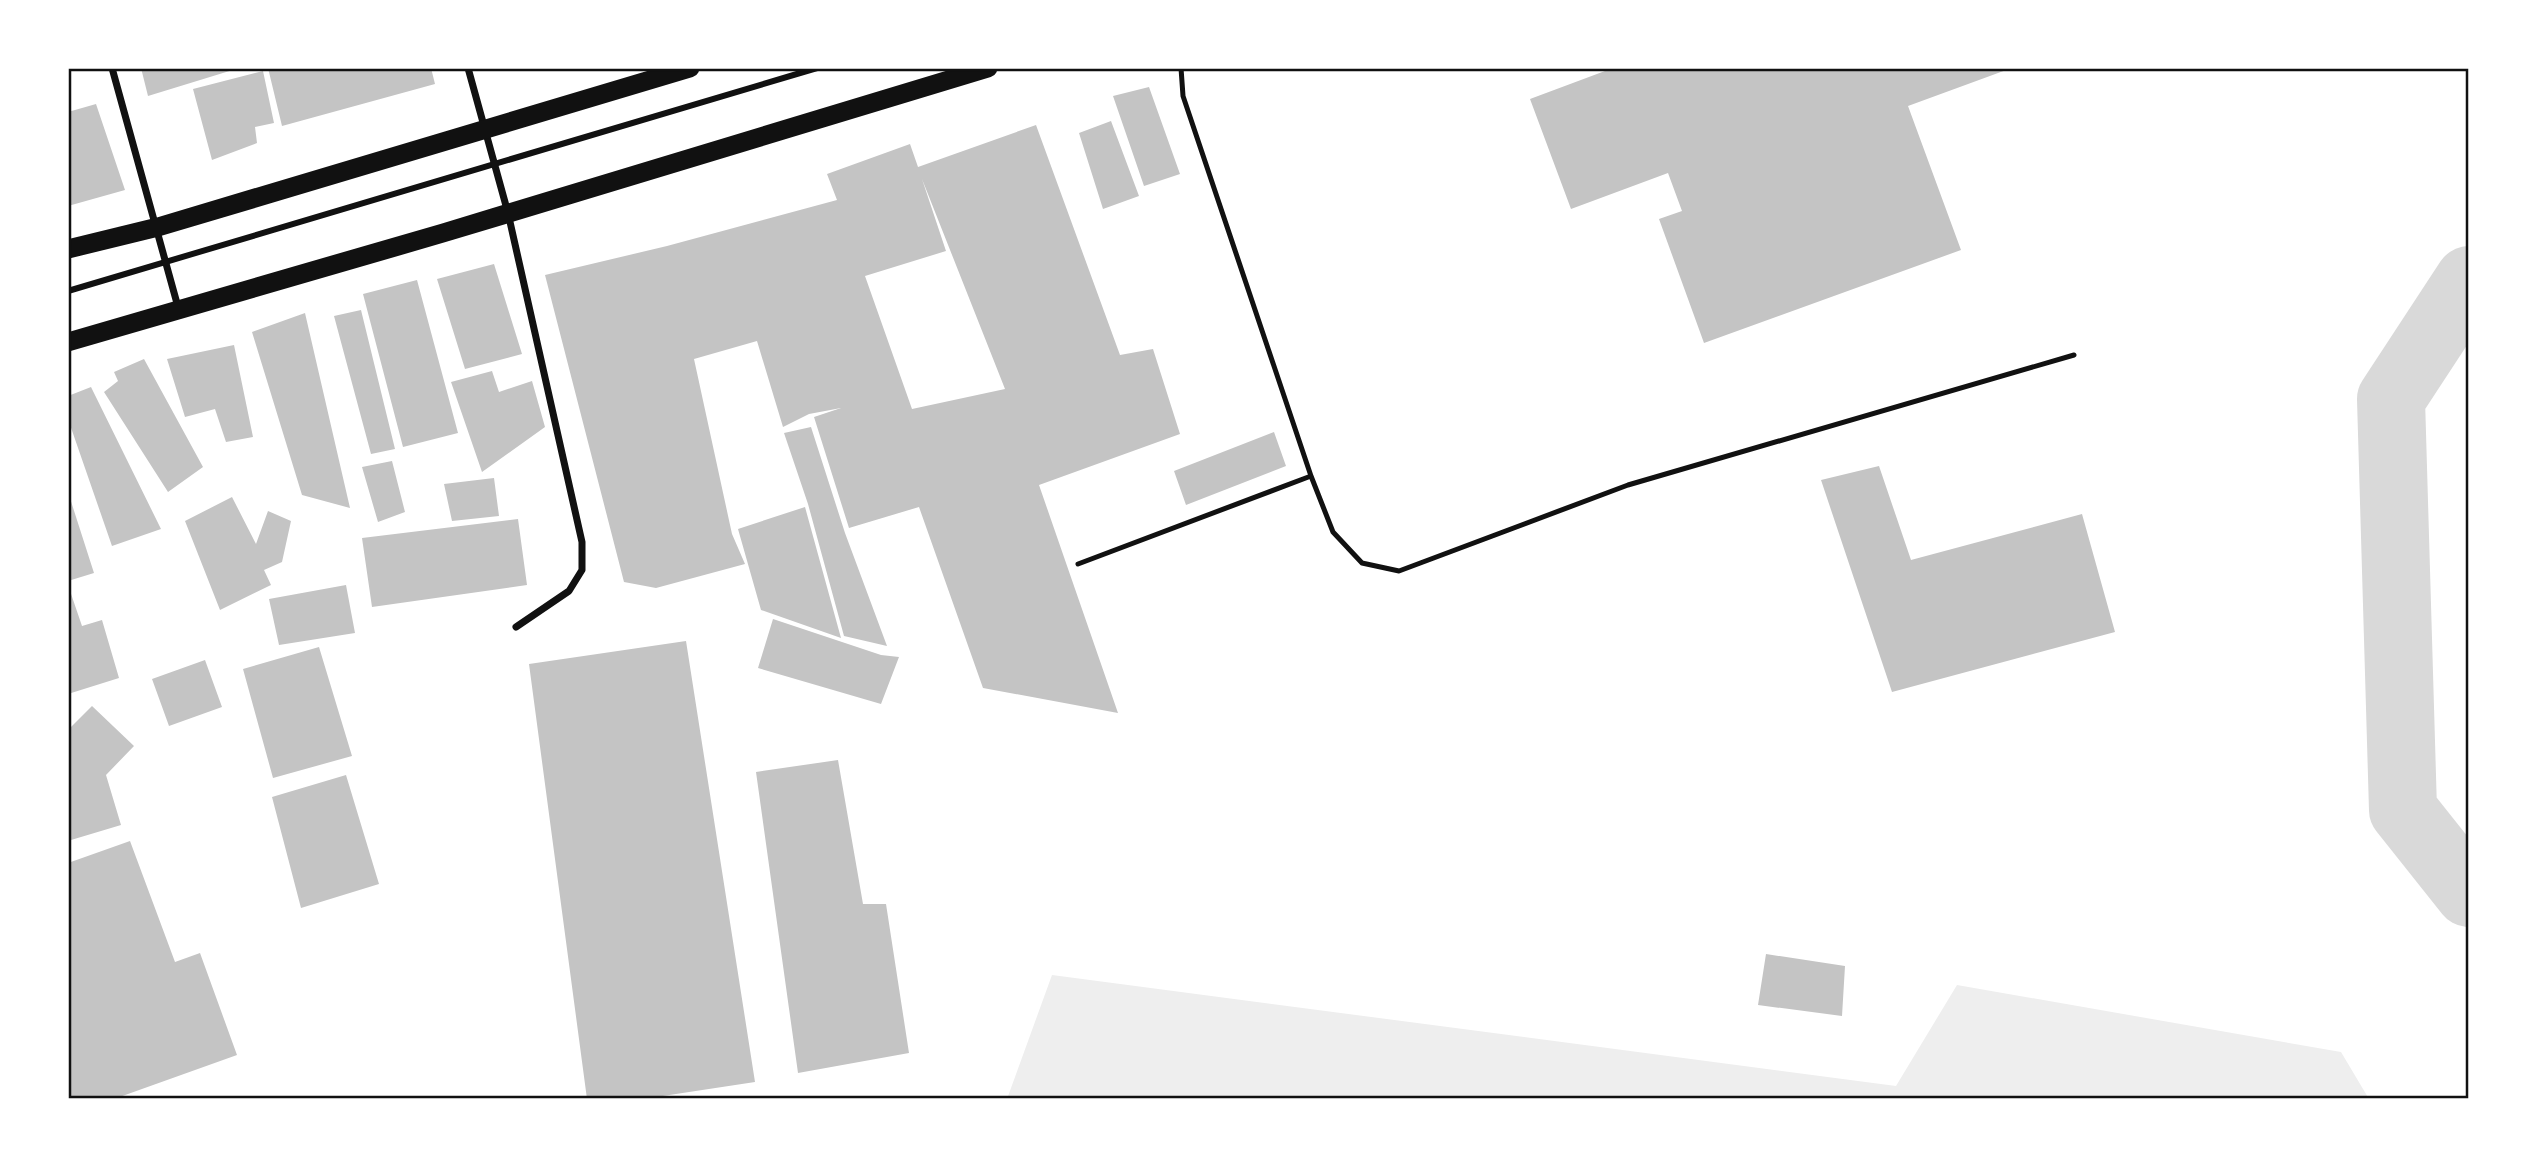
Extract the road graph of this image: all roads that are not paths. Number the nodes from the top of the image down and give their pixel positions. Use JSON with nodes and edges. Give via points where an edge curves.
{"nodes":[{"id":1,"x":112,"y":68,"type":"edge"},
{"id":2,"x":468,"y":68,"type":"edge"},
{"id":3,"x":690,"y":68,"type":"edge"},
{"id":4,"x":817,"y":68,"type":"edge"},
{"id":5,"x":988,"y":68,"type":"edge"},
{"id":6,"x":1181,"y":68,"type":"edge"},
{"id":7,"x":485,"y":128,"type":"junction"},
{"id":8,"x":495,"y":164,"type":"junction"},
{"id":9,"x":508,"y":212,"type":"junction"},
{"id":10,"x":158,"y":227,"type":"junction"},
{"id":11,"x":68,"y":249,"type":"edge"},
{"id":12,"x":164,"y":262,"type":"junction"},
{"id":13,"x":68,"y":291,"type":"edge"},
{"id":14,"x":179,"y":309,"type":"junction"},
{"id":15,"x":68,"y":342,"type":"edge"},
{"id":16,"x":2074,"y":355,"type":"dead end"},
{"id":17,"x":1311,"y":476,"type":"junction"},
{"id":18,"x":1078,"y":564,"type":"dead end"},
{"id":19,"x":516,"y":627,"type":"dead end"}],
"edges":[{"from":1,"to":10,"type":"street"},
{"from":2,"to":7,"type":"street"},
{"from":3,"to":7,"type":"highway"},
{"from":4,"to":8,"type":"street"},
{"from":5,"to":9,"type":"highway"},
{"from":6,"to":17,"type":"lane","via":[[1183,96]]},
{"from":7,"to":8,"type":"street"},
{"from":7,"to":10,"type":"highway"},
{"from":8,"to":9,"type":"street"},
{"from":8,"to":12,"type":"street"},
{"from":9,"to":14,"type":"highway"},
{"from":9,"to":19,"type":"street","via":[[582,542],[582,570],[569,591]]},
{"from":10,"to":11,"type":"highway"},
{"from":10,"to":12,"type":"street"},
{"from":12,"to":13,"type":"street"},
{"from":12,"to":14,"type":"street"},
{"from":14,"to":15,"type":"highway"},
{"from":16,"to":17,"type":"lane","via":[[1628,485],[1399,571],[1362,563],[1333,532]]},
{"from":17,"to":18,"type":"lane"}]}
